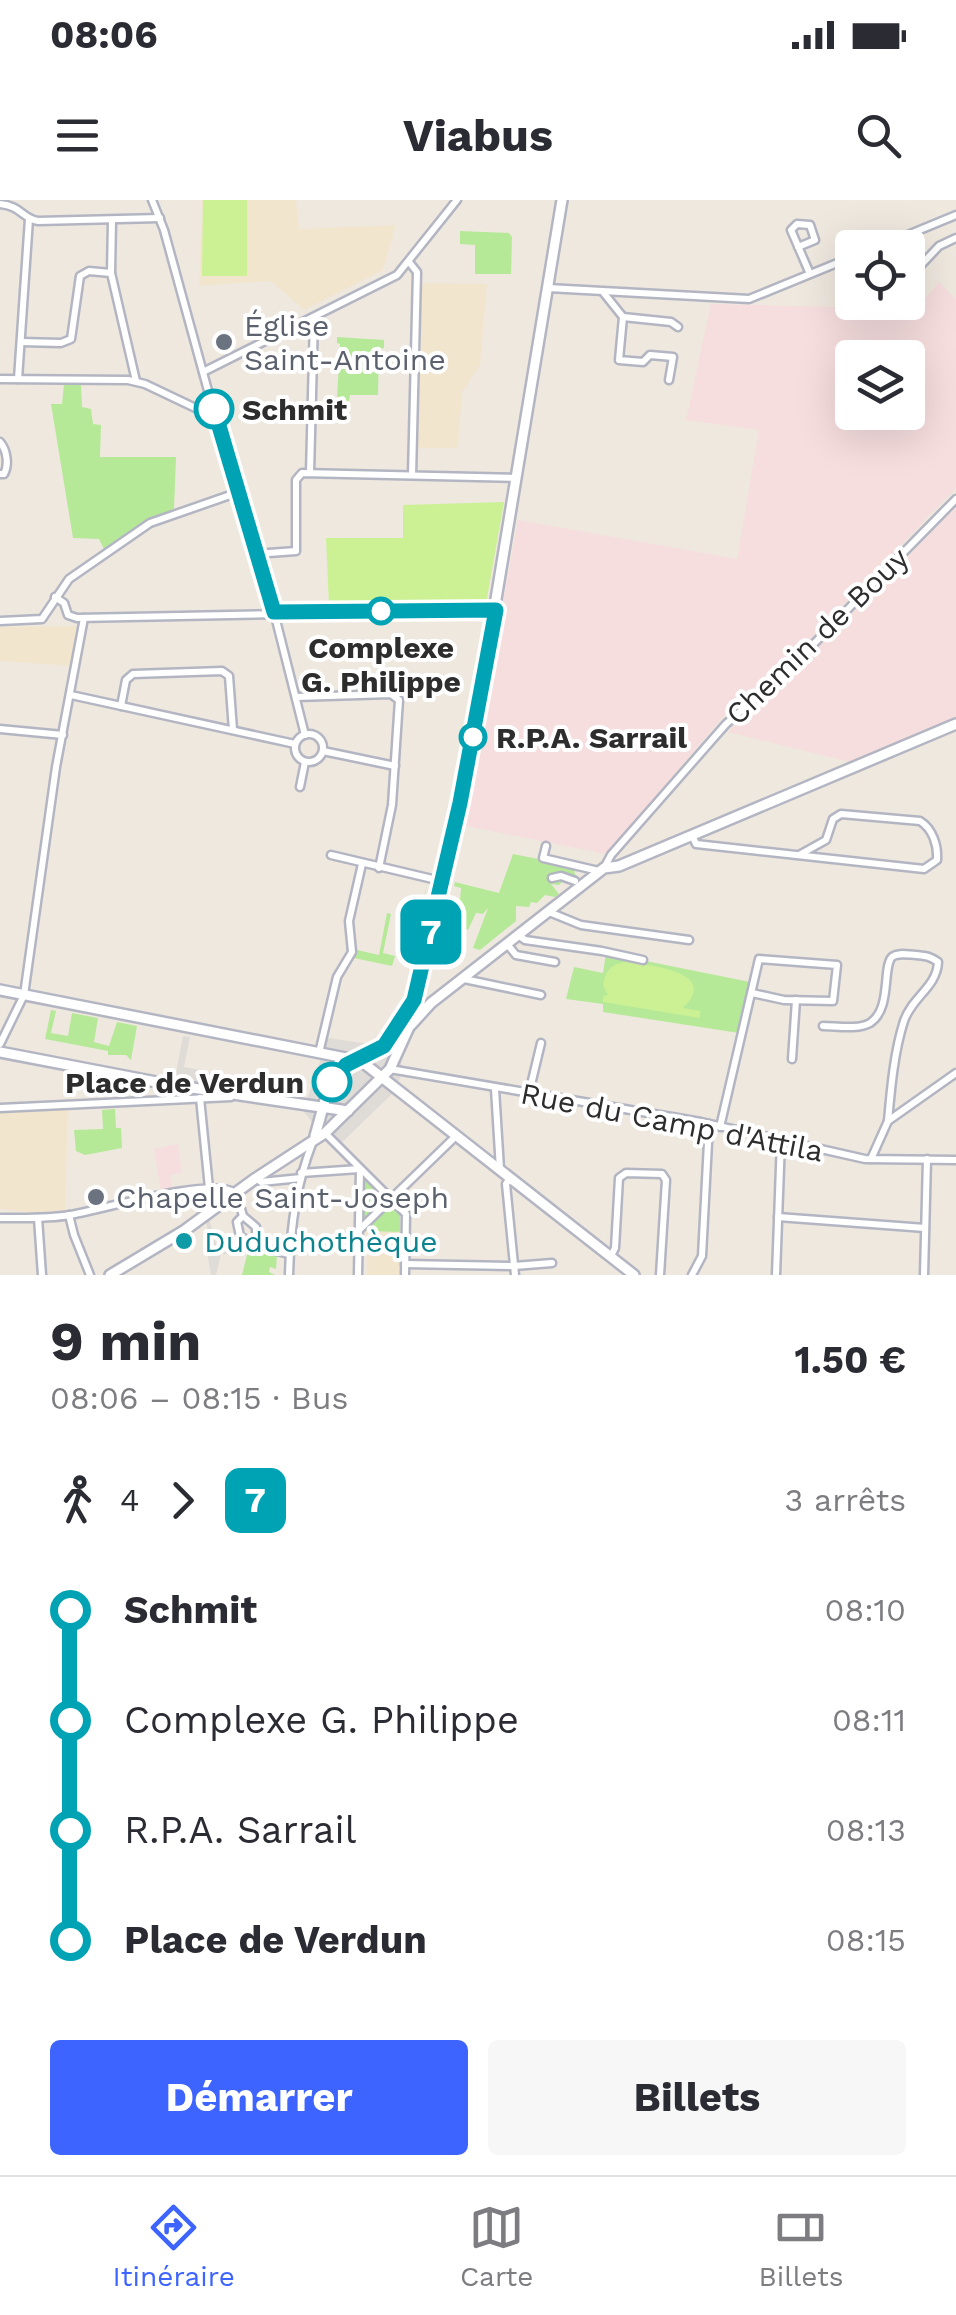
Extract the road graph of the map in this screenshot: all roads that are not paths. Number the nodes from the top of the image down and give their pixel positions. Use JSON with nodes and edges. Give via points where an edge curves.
{"nodes":[{"id":1,"x":152,"y":200,"type":"edge"},
{"id":2,"x":455,"y":200,"type":"edge"},
{"id":3,"x":562,"y":200,"type":"edge"},
{"id":4,"x":0,"y":204,"type":"edge"},
{"id":5,"x":956,"y":215,"type":"edge"},
{"id":6,"x":160,"y":218,"type":"junction"},
{"id":7,"x":29,"y":219,"type":"junction"},
{"id":8,"x":112,"y":220,"type":"junction"},
{"id":9,"x":922,"y":230,"type":"edge"},
{"id":10,"x":956,"y":238,"type":"edge"},
{"id":11,"x":798,"y":247,"type":"dead end"},
{"id":12,"x":925,"y":260,"type":"edge"},
{"id":13,"x":408,"y":262,"type":"junction"},
{"id":14,"x":835,"y":264,"type":"edge"},
{"id":15,"x":111,"y":273,"type":"junction"},
{"id":16,"x":810,"y":274,"type":"junction"},
{"id":17,"x":548,"y":288,"type":"junction"},
{"id":18,"x":602,"y":291,"type":"junction"},
{"id":19,"x":314,"y":317,"type":"junction"},
{"id":20,"x":623,"y":318,"type":"junction"},
{"id":21,"x":678,"y":326,"type":"dead end"},
{"id":22,"x":21,"y":342,"type":"junction"},
{"id":23,"x":203,"y":372,"type":"junction"},
{"id":24,"x":0,"y":378,"type":"edge"},
{"id":25,"x":18,"y":379,"type":"junction"},
{"id":26,"x":669,"y":380,"type":"dead end"},
{"id":27,"x":136,"y":381,"type":"junction"},
{"id":28,"x":215,"y":413,"type":"junction"},
{"id":29,"x":0,"y":442,"type":"edge"},
{"id":30,"x":310,"y":473,"type":"junction"},
{"id":31,"x":0,"y":474,"type":"edge"},
{"id":32,"x":412,"y":475,"type":"junction"},
{"id":33,"x":517,"y":478,"type":"junction"},
{"id":34,"x":236,"y":493,"type":"junction"},
{"id":35,"x":956,"y":499,"type":"edge"},
{"id":36,"x":255,"y":554,"type":"junction"},
{"id":37,"x":55,"y":597,"type":"junction"},
{"id":38,"x":496,"y":610,"type":"junction"},
{"id":39,"x":274,"y":612,"type":"junction"},
{"id":40,"x":84,"y":618,"type":"junction"},
{"id":41,"x":0,"y":621,"type":"edge"},
{"id":42,"x":71,"y":695,"type":"junction"},
{"id":43,"x":296,"y":696,"type":"junction"},
{"id":44,"x":121,"y":706,"type":"junction"},
{"id":45,"x":956,"y":724,"type":"edge"},
{"id":46,"x":0,"y":730,"type":"edge"},
{"id":47,"x":234,"y":730,"type":"junction"},
{"id":48,"x":304,"y":735,"type":"junction"},
{"id":49,"x":63,"y":736,"type":"junction"},
{"id":50,"x":296,"y":744,"type":"junction"},
{"id":51,"x":322,"y":751,"type":"junction"},
{"id":52,"x":305,"y":762,"type":"junction"},
{"id":53,"x":395,"y":766,"type":"junction"},
{"id":54,"x":300,"y":787,"type":"dead end"},
{"id":55,"x":692,"y":835,"type":"junction"},
{"id":56,"x":546,"y":846,"type":"dead end"},
{"id":57,"x":331,"y":855,"type":"dead end"},
{"id":58,"x":799,"y":855,"type":"junction"},
{"id":59,"x":362,"y":864,"type":"junction"},
{"id":60,"x":379,"y":868,"type":"junction"},
{"id":61,"x":602,"y":870,"type":"junction"},
{"id":62,"x":552,"y":878,"type":"dead end"},
{"id":63,"x":443,"y":881,"type":"junction"},
{"id":64,"x":575,"y":881,"type":"dead end"},
{"id":65,"x":548,"y":911,"type":"junction"},
{"id":66,"x":518,"y":934,"type":"junction"},
{"id":67,"x":690,"y":940,"type":"dead end"},
{"id":68,"x":507,"y":944,"type":"junction"},
{"id":69,"x":643,"y":960,"type":"dead end"},
{"id":70,"x":556,"y":962,"type":"dead end"},
{"id":71,"x":462,"y":979,"type":"junction"},
{"id":72,"x":0,"y":990,"type":"edge"},
{"id":73,"x":752,"y":993,"type":"junction"},
{"id":74,"x":24,"y":995,"type":"junction"},
{"id":75,"x":541,"y":996,"type":"dead end"},
{"id":76,"x":796,"y":1000,"type":"junction"},
{"id":77,"x":431,"y":1003,"type":"junction"},
{"id":78,"x":412,"y":1010,"type":"junction"},
{"id":79,"x":822,"y":1026,"type":"dead end"},
{"id":80,"x":410,"y":1027,"type":"junction"},
{"id":81,"x":0,"y":1044,"type":"edge"},
{"id":82,"x":541,"y":1044,"type":"dead end"},
{"id":83,"x":0,"y":1052,"type":"edge"},
{"id":84,"x":322,"y":1054,"type":"junction"},
{"id":85,"x":792,"y":1059,"type":"dead end"},
{"id":86,"x":356,"y":1060,"type":"junction"},
{"id":87,"x":387,"y":1073,"type":"junction"},
{"id":88,"x":956,"y":1073,"type":"edge"},
{"id":89,"x":336,"y":1076,"type":"junction"},
{"id":90,"x":172,"y":1084,"type":"junction"},
{"id":91,"x":495,"y":1089,"type":"junction"},
{"id":92,"x":529,"y":1093,"type":"junction"},
{"id":93,"x":247,"y":1096,"type":"junction"},
{"id":94,"x":200,"y":1098,"type":"junction"},
{"id":95,"x":173,"y":1100,"type":"junction"},
{"id":96,"x":300,"y":1105,"type":"junction"},
{"id":97,"x":324,"y":1107,"type":"junction"},
{"id":98,"x":0,"y":1108,"type":"edge"},
{"id":99,"x":348,"y":1111,"type":"junction"},
{"id":100,"x":888,"y":1121,"type":"junction"},
{"id":101,"x":709,"y":1124,"type":"junction"},
{"id":102,"x":720,"y":1127,"type":"junction"},
{"id":103,"x":323,"y":1129,"type":"junction"},
{"id":104,"x":456,"y":1135,"type":"junction"},
{"id":105,"x":314,"y":1139,"type":"junction"},
{"id":106,"x":781,"y":1140,"type":"junction"},
{"id":107,"x":871,"y":1160,"type":"junction"},
{"id":108,"x":927,"y":1160,"type":"junction"},
{"id":109,"x":956,"y":1160,"type":"edge"},
{"id":110,"x":360,"y":1168,"type":"junction"},
{"id":111,"x":500,"y":1169,"type":"junction"},
{"id":112,"x":301,"y":1175,"type":"junction"},
{"id":113,"x":510,"y":1177,"type":"junction"},
{"id":114,"x":256,"y":1178,"type":"junction"},
{"id":115,"x":210,"y":1188,"type":"junction"},
{"id":116,"x":235,"y":1192,"type":"junction"},
{"id":117,"x":392,"y":1199,"type":"junction"},
{"id":118,"x":69,"y":1215,"type":"junction"},
{"id":119,"x":778,"y":1217,"type":"junction"},
{"id":120,"x":0,"y":1218,"type":"edge"},
{"id":121,"x":38,"y":1218,"type":"junction"},
{"id":122,"x":924,"y":1228,"type":"junction"},
{"id":123,"x":359,"y":1230,"type":"junction"},
{"id":124,"x":256,"y":1246,"type":"junction"},
{"id":125,"x":289,"y":1254,"type":"junction"},
{"id":126,"x":610,"y":1256,"type":"junction"},
{"id":127,"x":552,"y":1263,"type":"dead end"},
{"id":128,"x":405,"y":1264,"type":"junction"},
{"id":129,"x":514,"y":1271,"type":"edge"},
{"id":130,"x":42,"y":1275,"type":"edge"},
{"id":131,"x":90,"y":1275,"type":"edge"},
{"id":132,"x":110,"y":1275,"type":"edge"},
{"id":133,"x":289,"y":1275,"type":"edge"},
{"id":134,"x":358,"y":1275,"type":"edge"},
{"id":135,"x":405,"y":1275,"type":"edge"},
{"id":136,"x":634,"y":1275,"type":"edge"},
{"id":137,"x":660,"y":1275,"type":"edge"},
{"id":138,"x":692,"y":1275,"type":"edge"},
{"id":139,"x":776,"y":1275,"type":"edge"},
{"id":140,"x":924,"y":1275,"type":"edge"}],
"edges":[{"from":1,"to":6,"type":"street"},
{"from":2,"to":13,"type":"street"},
{"from":3,"to":17,"type":"main road"},
{"from":4,"to":7,"type":"street","via":[[16,206]]},
{"from":5,"to":9,"type":"street"},
{"from":6,"to":8,"type":"street"},
{"from":6,"to":23,"type":"street"},
{"from":7,"to":8,"type":"street"},
{"from":7,"to":22,"type":"street"},
{"from":8,"to":15,"type":"street"},
{"from":10,"to":12,"type":"street"},
{"from":11,"to":16,"type":"street"},
{"from":13,"to":19,"type":"street","via":[[397,275]]},
{"from":13,"to":32,"type":"street","via":[[417,272]]},
{"from":14,"to":16,"type":"street"},
{"from":15,"to":22,"type":"street","via":[[80,276],[71,338]]},
{"from":15,"to":27,"type":"street"},
{"from":16,"to":18,"type":"street","via":[[749,299]]},
{"from":17,"to":18,"type":"street"},
{"from":17,"to":33,"type":"main road"},
{"from":18,"to":20,"type":"street"},
{"from":19,"to":23,"type":"street"},
{"from":19,"to":30,"type":"street"},
{"from":20,"to":21,"type":"street"},
{"from":20,"to":26,"type":"street","via":[[620,360],[673,358]]},
{"from":22,"to":25,"type":"street"},
{"from":23,"to":28,"type":"street"},
{"from":24,"to":25,"type":"street"},
{"from":25,"to":27,"type":"street"},
{"from":27,"to":28,"type":"street"},
{"from":28,"to":34,"type":"street"},
{"from":29,"to":31,"type":"street","via":[[7,468]]},
{"from":30,"to":32,"type":"street"},
{"from":30,"to":36,"type":"street","via":[[296,480],[296,550]]},
{"from":32,"to":33,"type":"street"},
{"from":33,"to":38,"type":"main road"},
{"from":34,"to":36,"type":"street"},
{"from":34,"to":37,"type":"street","via":[[150,523],[69,579]]},
{"from":35,"to":61,"type":"street","name":"Chemin de Bouy","via":[[726,724]]},
{"from":36,"to":39,"type":"street"},
{"from":37,"to":40,"type":"street","via":[[72,618]]},
{"from":37,"to":41,"type":"street","via":[[42,619]]},
{"from":38,"to":39,"type":"street"},
{"from":38,"to":63,"type":"main road"},
{"from":39,"to":40,"type":"street"},
{"from":39,"to":43,"type":"street"},
{"from":40,"to":42,"type":"street"},
{"from":42,"to":44,"type":"street"},
{"from":42,"to":49,"type":"street"},
{"from":43,"to":48,"type":"street"},
{"from":43,"to":53,"type":"street","via":[[396,696]]},
{"from":44,"to":47,"type":"street"},
{"from":44,"to":47,"type":"street","via":[[132,674],[222,671],[229,676]]},
{"from":45,"to":55,"type":"main road"},
{"from":46,"to":49,"type":"street"},
{"from":47,"to":50,"type":"street"},
{"from":48,"to":50,"type":"street"},
{"from":48,"to":51,"type":"street","via":[[318,738]]},
{"from":49,"to":74,"type":"street"},
{"from":50,"to":52,"type":"street"},
{"from":51,"to":52,"type":"street"},
{"from":51,"to":53,"type":"street"},
{"from":52,"to":54,"type":"street"},
{"from":53,"to":60,"type":"street"},
{"from":55,"to":58,"type":"street","via":[[696,844]]},
{"from":55,"to":61,"type":"main road"},
{"from":56,"to":61,"type":"street","via":[[543,858]]},
{"from":57,"to":59,"type":"street"},
{"from":58,"to":58,"type":"street","via":[[924,869],[937,860],[938,847],[920,821],[841,814],[826,840]]},
{"from":59,"to":60,"type":"street"},
{"from":59,"to":84,"type":"street","via":[[349,921],[352,952],[337,977]]},
{"from":60,"to":63,"type":"street"},
{"from":61,"to":65,"type":"main road"},
{"from":62,"to":64,"type":"street"},
{"from":63,"to":78,"type":"main road"},
{"from":65,"to":66,"type":"main road"},
{"from":65,"to":67,"type":"street","via":[[581,925]]},
{"from":66,"to":68,"type":"main road"},
{"from":66,"to":69,"type":"street"},
{"from":68,"to":70,"type":"street","via":[[516,956]]},
{"from":68,"to":71,"type":"main road"},
{"from":71,"to":75,"type":"street"},
{"from":71,"to":77,"type":"main road"},
{"from":72,"to":74,"type":"main road"},
{"from":73,"to":76,"type":"street"},
{"from":73,"to":76,"type":"street","via":[[759,959],[837,965],[833,1001]]},
{"from":73,"to":102,"type":"street"},
{"from":74,"to":81,"type":"street"},
{"from":74,"to":84,"type":"main road"},
{"from":76,"to":85,"type":"street"},
{"from":77,"to":78,"type":"main road"},
{"from":77,"to":80,"type":"main road"},
{"from":78,"to":80,"type":"main road"},
{"from":78,"to":86,"type":"main road","via":[[384,1046]]},
{"from":79,"to":100,"type":"street","via":[[871,1022],[886,993],[893,956],[938,962],[935,980],[905,1019]]},
{"from":80,"to":87,"type":"main road"},
{"from":82,"to":92,"type":"street"},
{"from":83,"to":90,"type":"main road"},
{"from":84,"to":86,"type":"main road"},
{"from":84,"to":89,"type":"main road"},
{"from":86,"to":87,"type":"main road"},
{"from":86,"to":89,"type":"main road"},
{"from":87,"to":91,"type":"street","name":"Rue du Camp d'Attila"},
{"from":87,"to":99,"type":"main road"},
{"from":87,"to":104,"type":"main road"},
{"from":88,"to":100,"type":"street"},
{"from":89,"to":97,"type":"main road"},
{"from":90,"to":93,"type":"main road"},
{"from":90,"to":95,"type":"street"},
{"from":91,"to":92,"type":"street","name":"Rue du Camp d'Attila"},
{"from":91,"to":111,"type":"street"},
{"from":92,"to":101,"type":"street","name":"Rue du Camp d'Attila"},
{"from":93,"to":94,"type":"street"},
{"from":93,"to":96,"type":"main road"},
{"from":94,"to":95,"type":"street"},
{"from":94,"to":115,"type":"street"},
{"from":95,"to":98,"type":"street"},
{"from":96,"to":97,"type":"main road"},
{"from":96,"to":103,"type":"main road"},
{"from":97,"to":99,"type":"main road"},
{"from":97,"to":103,"type":"main road"},
{"from":99,"to":103,"type":"main road"},
{"from":100,"to":107,"type":"street"},
{"from":101,"to":102,"type":"street","name":"Rue du Camp d'Attila"},
{"from":101,"to":138,"type":"street","via":[[702,1256]]},
{"from":102,"to":106,"type":"street","name":"Rue du Camp d'Attila"},
{"from":103,"to":105,"type":"main road"},
{"from":103,"to":110,"type":"street"},
{"from":104,"to":111,"type":"main road"},
{"from":104,"to":117,"type":"street"},
{"from":105,"to":112,"type":"street"},
{"from":105,"to":114,"type":"main road"},
{"from":106,"to":107,"type":"street","name":"Rue du Camp d'Attila"},
{"from":106,"to":119,"type":"street"},
{"from":107,"to":108,"type":"street","name":"Rue du Camp d'Attila"},
{"from":108,"to":109,"type":"street","name":"Rue du Camp d'Attila"},
{"from":108,"to":122,"type":"street"},
{"from":110,"to":112,"type":"street"},
{"from":110,"to":117,"type":"street"},
{"from":110,"to":123,"type":"street"},
{"from":111,"to":113,"type":"main road"},
{"from":112,"to":114,"type":"street"},
{"from":112,"to":125,"type":"street"},
{"from":113,"to":126,"type":"main road"},
{"from":113,"to":129,"type":"street"},
{"from":114,"to":116,"type":"main road"},
{"from":115,"to":116,"type":"street"},
{"from":115,"to":118,"type":"street"},
{"from":116,"to":132,"type":"main road"},
{"from":117,"to":123,"type":"street"},
{"from":117,"to":128,"type":"street","via":[[406,1214]]},
{"from":118,"to":121,"type":"street"},
{"from":118,"to":131,"type":"street"},
{"from":119,"to":122,"type":"street"},
{"from":119,"to":139,"type":"street"},
{"from":120,"to":121,"type":"street"},
{"from":121,"to":130,"type":"street"},
{"from":122,"to":140,"type":"street"},
{"from":123,"to":134,"type":"street"},
{"from":124,"to":124,"type":"street","via":[[256,1227],[242,1212],[240,1236]]},
{"from":124,"to":125,"type":"street"},
{"from":125,"to":133,"type":"street"},
{"from":126,"to":136,"type":"main road"},
{"from":126,"to":137,"type":"street","via":[[619,1178],[662,1174]]},
{"from":127,"to":129,"type":"street"},
{"from":128,"to":129,"type":"street"},
{"from":128,"to":135,"type":"street"}]}
